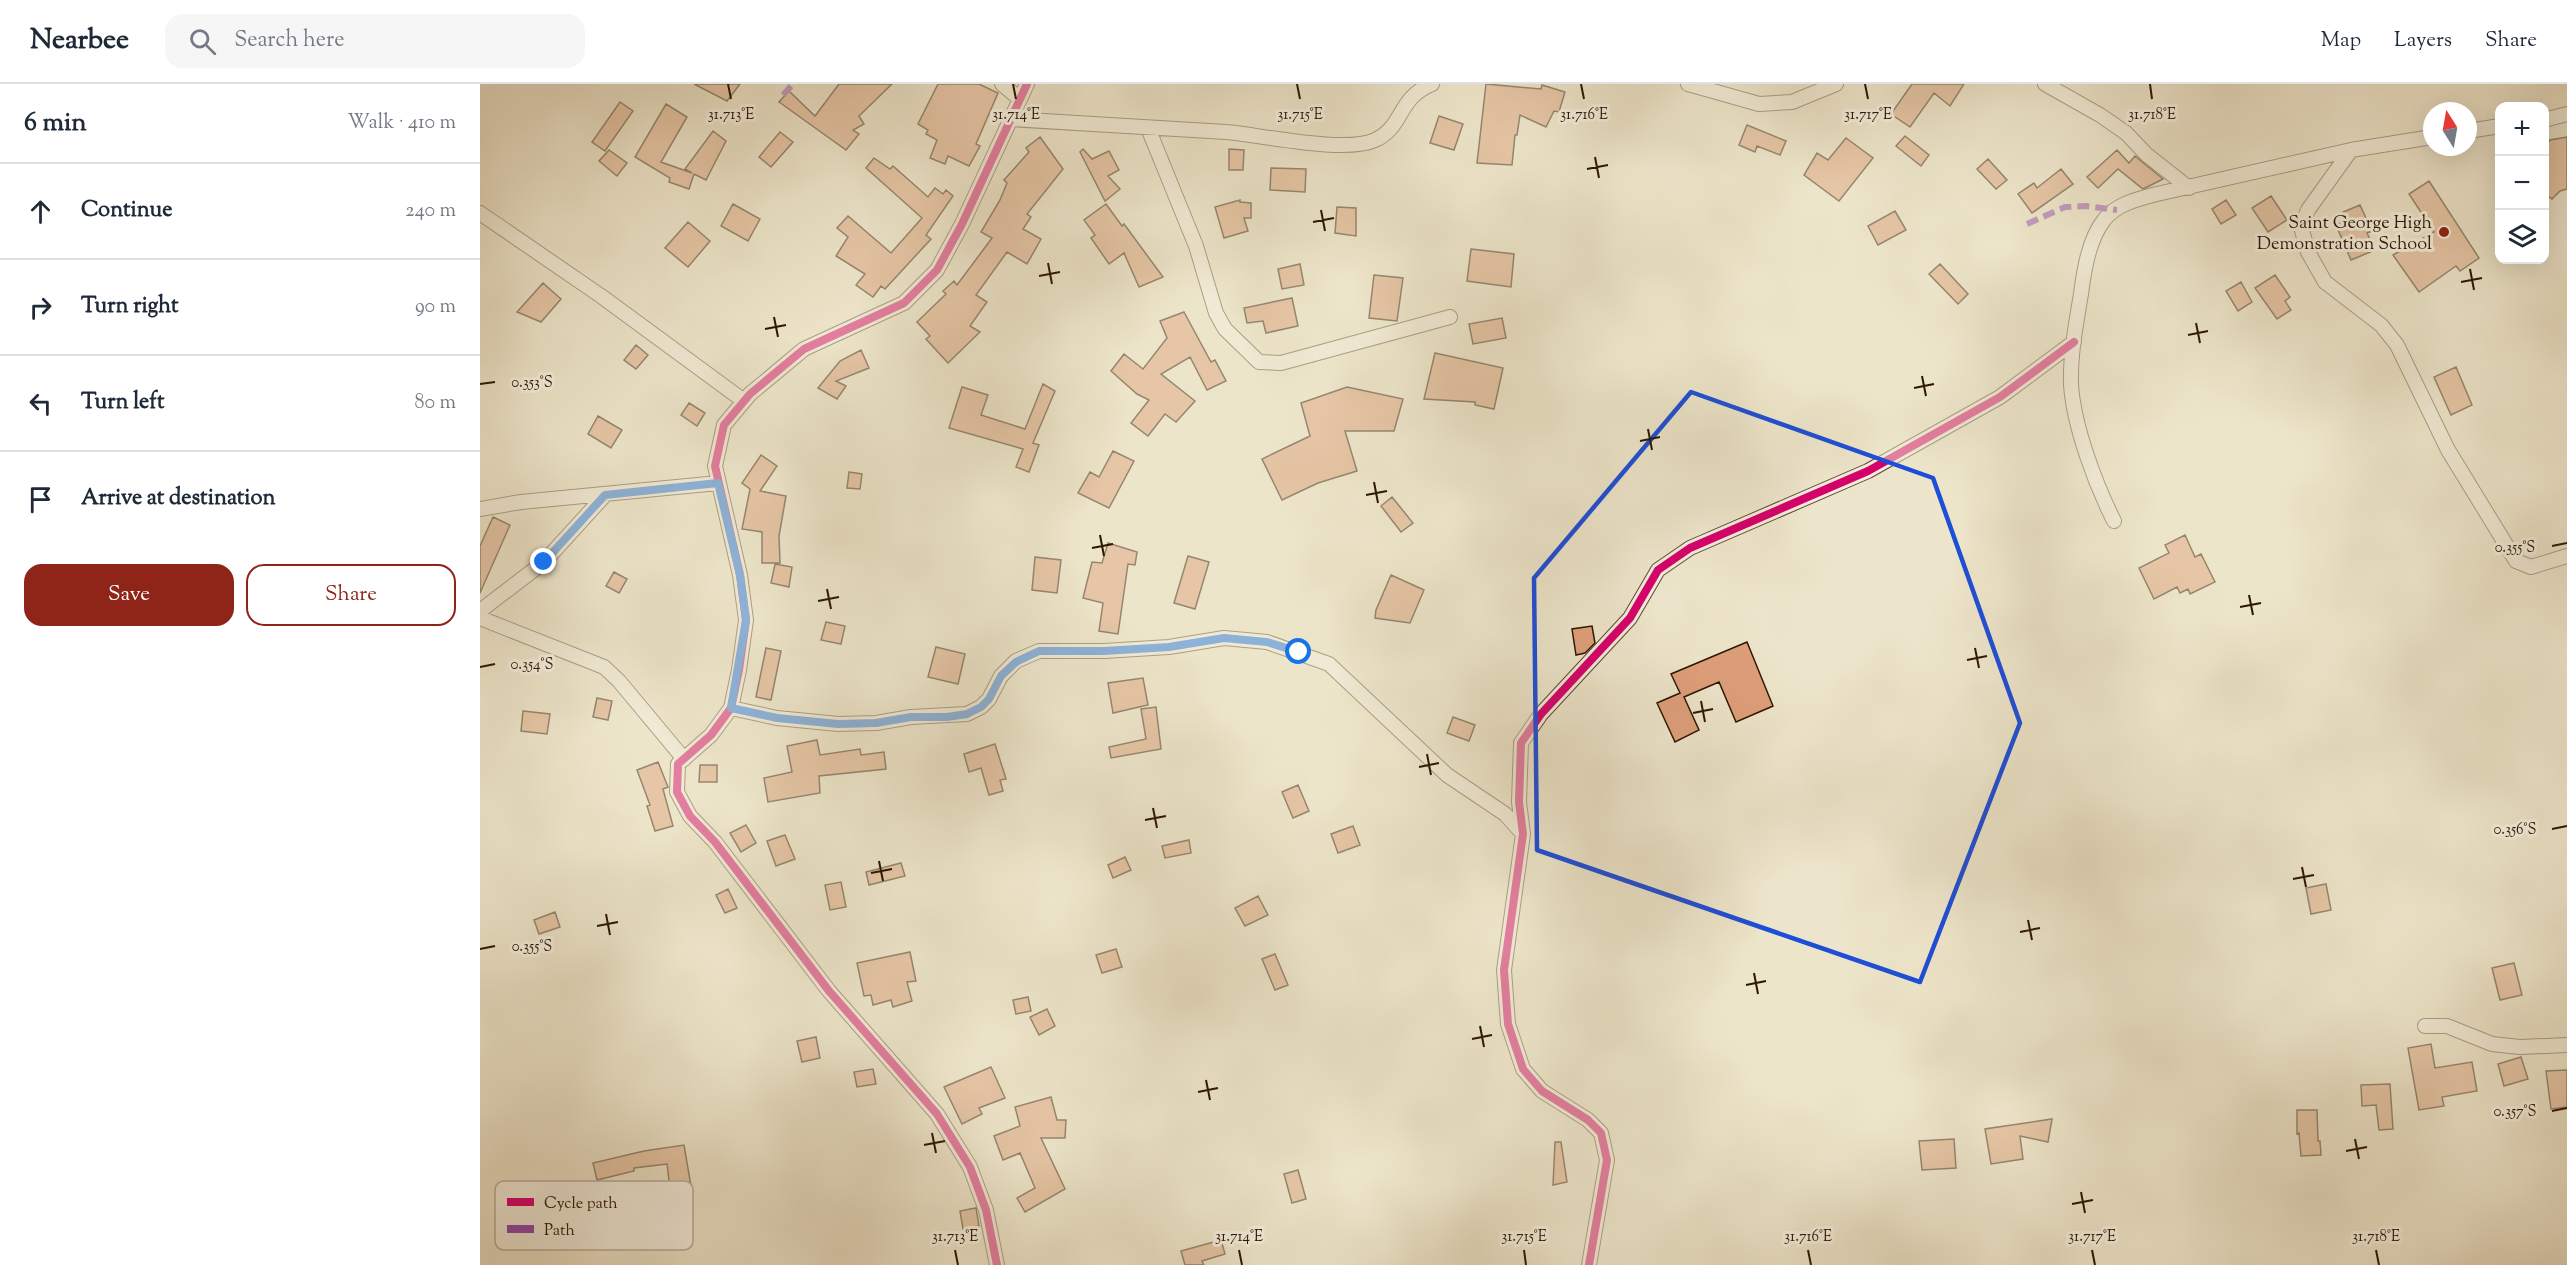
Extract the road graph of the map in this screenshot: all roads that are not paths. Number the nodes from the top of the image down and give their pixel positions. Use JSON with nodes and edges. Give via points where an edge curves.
{"nodes":[{"id":1,"x":1002,"y":84,"type":"edge"},
{"id":2,"x":1027,"y":84,"type":"edge"},
{"id":3,"x":1432,"y":84,"type":"edge"},
{"id":4,"x":1688,"y":84,"type":"edge"},
{"id":5,"x":1836,"y":84,"type":"edge"},
{"id":6,"x":2045,"y":84,"type":"edge"},
{"id":7,"x":1020,"y":99,"type":"junction"},
{"id":8,"x":2567,"y":114,"type":"edge"},
{"id":9,"x":1010,"y":119,"type":"junction"},
{"id":10,"x":2549,"y":119,"type":"edge"},
{"id":11,"x":2495,"y":127,"type":"edge"},
{"id":12,"x":1148,"y":128,"type":"junction"},
{"id":13,"x":2477,"y":130,"type":"edge"},
{"id":14,"x":2423,"y":138,"type":"edge"},
{"id":15,"x":2350,"y":150,"type":"junction"},
{"id":16,"x":2188,"y":188,"type":"junction"},
{"id":17,"x":480,"y":213,"type":"edge"},
{"id":18,"x":1449,"y":316,"type":"dead end"},
{"id":19,"x":2073,"y":342,"type":"junction"},
{"id":20,"x":744,"y":400,"type":"junction"},
{"id":21,"x":718,"y":483,"type":"junction"},
{"id":22,"x":605,"y":495,"type":"junction"},
{"id":23,"x":480,"y":509,"type":"edge"},
{"id":24,"x":2114,"y":521,"type":"dead end"},
{"id":25,"x":2567,"y":556,"type":"edge"},
{"id":26,"x":480,"y":611,"type":"edge"},
{"id":27,"x":480,"y":618,"type":"edge"},
{"id":28,"x":731,"y":708,"type":"junction"},
{"id":29,"x":684,"y":759,"type":"junction"},
{"id":30,"x":1523,"y":834,"type":"junction"},
{"id":31,"x":2425,"y":1026,"type":"dead end"},
{"id":32,"x":2567,"y":1046,"type":"edge"},
{"id":33,"x":997,"y":1265,"type":"edge"},
{"id":34,"x":1589,"y":1265,"type":"edge"}],
"edges":[{"from":1,"to":7,"type":"street"},
{"from":2,"to":7,"type":"street"},
{"from":3,"to":12,"type":"street","via":[[1404,103],[1393,129],[1374,141],[1338,146],[1227,132]]},
{"from":4,"to":5,"type":"street","via":[[1759,104],[1792,102]]},
{"from":6,"to":16,"type":"street","via":[[2126,133]]},
{"from":7,"to":9,"type":"street"},
{"from":8,"to":10,"type":"street"},
{"from":9,"to":12,"type":"street"},
{"from":9,"to":20,"type":"street","via":[[937,270],[904,303],[804,349]]},
{"from":11,"to":13,"type":"street"},
{"from":12,"to":18,"type":"street","via":[[1196,246],[1216,314],[1225,329],[1260,363],[1281,363]]},
{"from":14,"to":15,"type":"street"},
{"from":15,"to":16,"type":"street"},
{"from":15,"to":25,"type":"street","via":[[2308,210],[2301,227],[2308,252],[2325,282],[2381,326],[2397,345],[2448,450],[2516,561],[2531,567]]},
{"from":16,"to":19,"type":"street","via":[[2127,202],[2104,219],[2093,240]]},
{"from":17,"to":20,"type":"street"},
{"from":19,"to":24,"type":"street","via":[[2071,385],[2077,422]]},
{"from":19,"to":30,"type":"street","via":[[2000,397],[1868,471],[1690,548],[1658,570],[1630,618],[1541,714],[1521,742]]},
{"from":20,"to":21,"type":"street","via":[[724,425],[716,466]]},
{"from":21,"to":22,"type":"street"},
{"from":21,"to":28,"type":"street","via":[[740,575],[746,620]]},
{"from":22,"to":23,"type":"street","via":[[521,501]]},
{"from":22,"to":26,"type":"street","via":[[544,562]]},
{"from":27,"to":29,"type":"street","via":[[604,668]]},
{"from":28,"to":29,"type":"street","via":[[711,735]]},
{"from":28,"to":30,"type":"street","via":[[777,718],[838,724],[967,714],[989,699],[1001,676],[1016,662],[1039,651],[1169,647],[1224,638],[1267,642],[1329,664],[1447,775],[1505,814]]},
{"from":29,"to":33,"type":"street","via":[[678,764],[677,792],[690,816],[715,842],[829,991],[937,1114],[970,1167],[986,1210]]},
{"from":30,"to":34,"type":"street","via":[[1504,970],[1508,1024],[1523,1069],[1542,1091],[1588,1120],[1600,1133],[1607,1160]]},
{"from":31,"to":32,"type":"street","via":[[2447,1026],[2492,1044]]}]}
